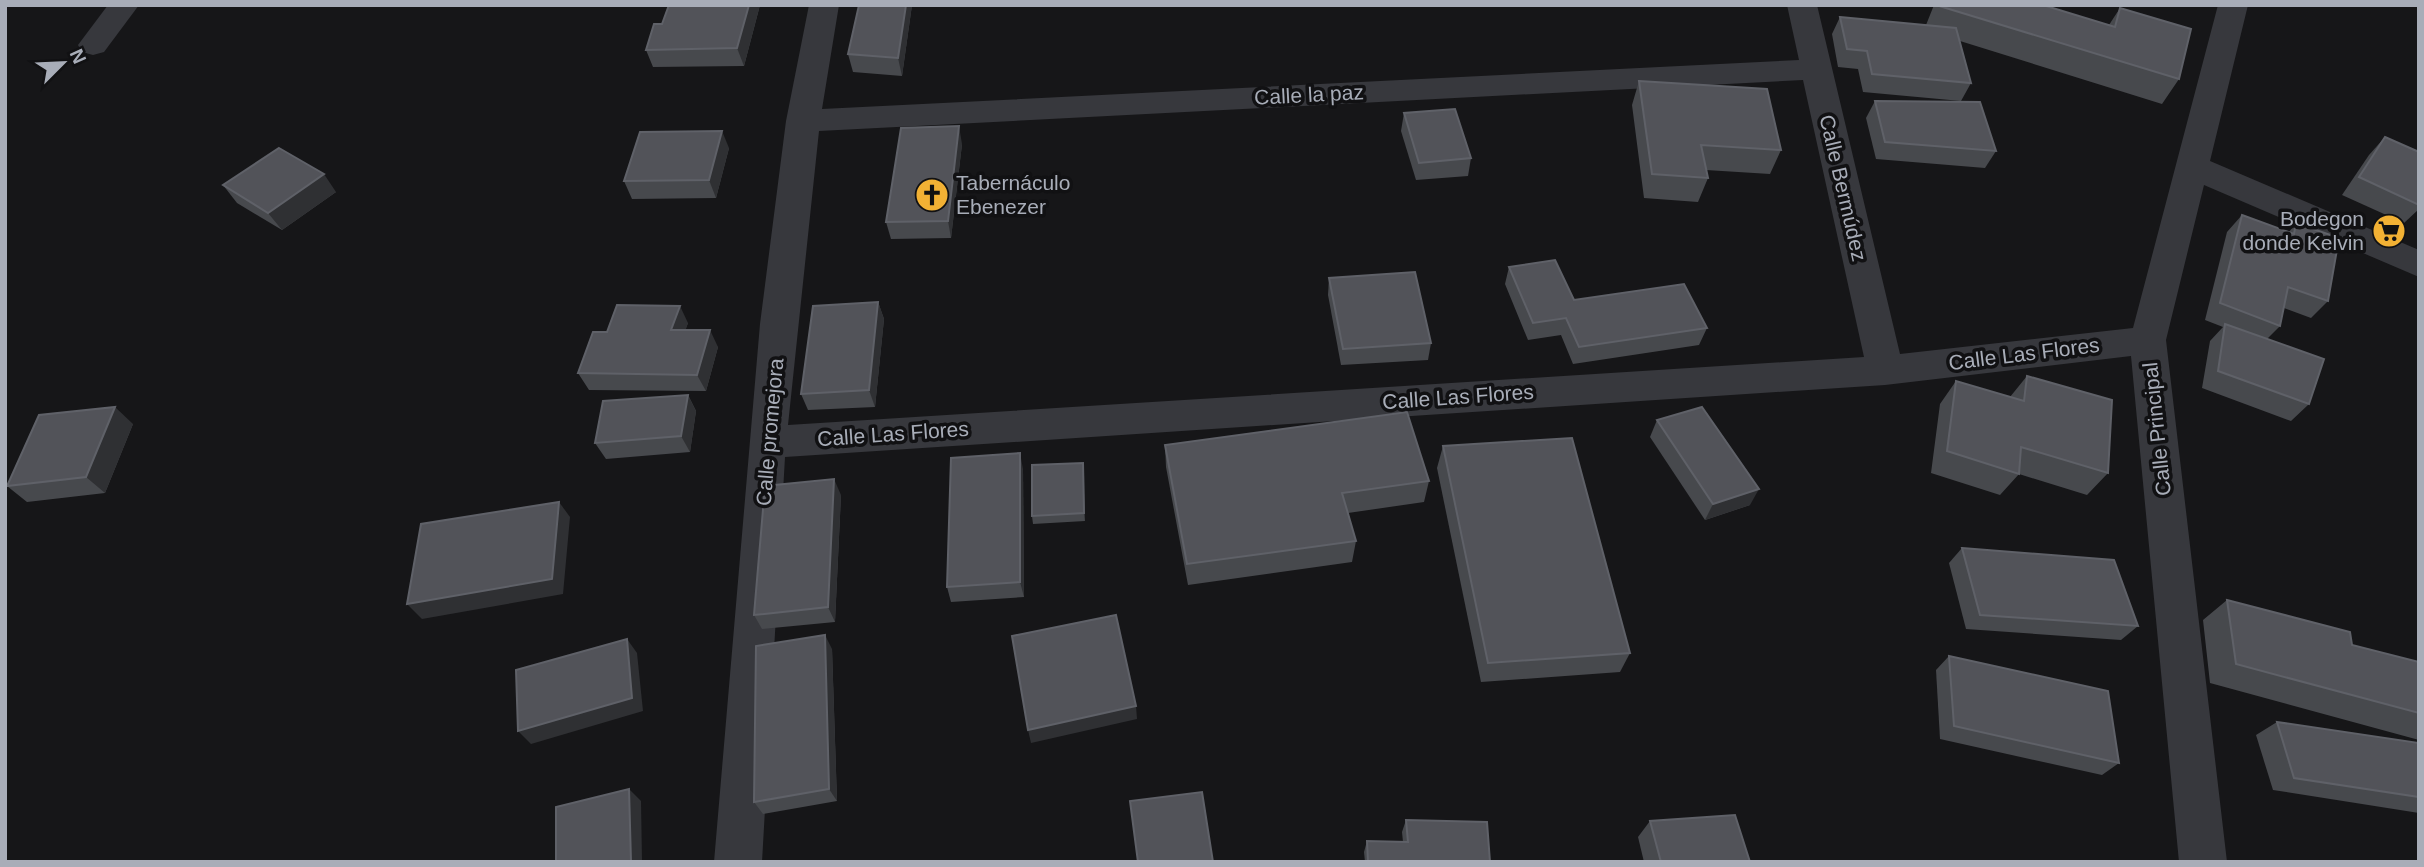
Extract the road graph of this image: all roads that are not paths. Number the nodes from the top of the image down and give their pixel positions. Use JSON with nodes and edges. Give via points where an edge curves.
{"nodes":[{"id":1,"x":124,"y":5,"type":"edge"},
{"id":2,"x":824,"y":5,"type":"edge"},
{"id":3,"x":1802,"y":5,"type":"edge"},
{"id":4,"x":2234,"y":5,"type":"edge"},
{"id":5,"x":93,"y":45,"type":"dead end"},
{"id":6,"x":1816,"y":69,"type":"junction"},
{"id":7,"x":802,"y":121,"type":"junction"},
{"id":8,"x":2194,"y":167,"type":"junction"},
{"id":9,"x":2419,"y":264,"type":"edge"},
{"id":10,"x":2148,"y":340,"type":"junction"},
{"id":11,"x":1885,"y":370,"type":"junction"},
{"id":12,"x":768,"y":442,"type":"junction"},
{"id":13,"x":738,"y":862,"type":"edge"},
{"id":14,"x":2203,"y":862,"type":"edge"}],
"edges":[{"from":1,"to":5,"type":"street"},
{"from":2,"to":7,"type":"street","name":"Calle promejora"},
{"from":3,"to":6,"type":"street","name":"Calle Bermúdez"},
{"from":4,"to":8,"type":"street","name":"Calle Principal"},
{"from":6,"to":7,"type":"street","name":"Calle la paz"},
{"from":6,"to":11,"type":"street","name":"Calle Bermúdez"},
{"from":7,"to":12,"type":"street","name":"Calle promejora"},
{"from":8,"to":9,"type":"street"},
{"from":8,"to":10,"type":"street","name":"Calle Principal"},
{"from":10,"to":11,"type":"street","name":"Calle Las Flores"},
{"from":10,"to":14,"type":"street","name":"Calle Principal"},
{"from":11,"to":12,"type":"street","name":"Calle Las Flores"},
{"from":12,"to":13,"type":"street","name":"Calle promejora"}]}
